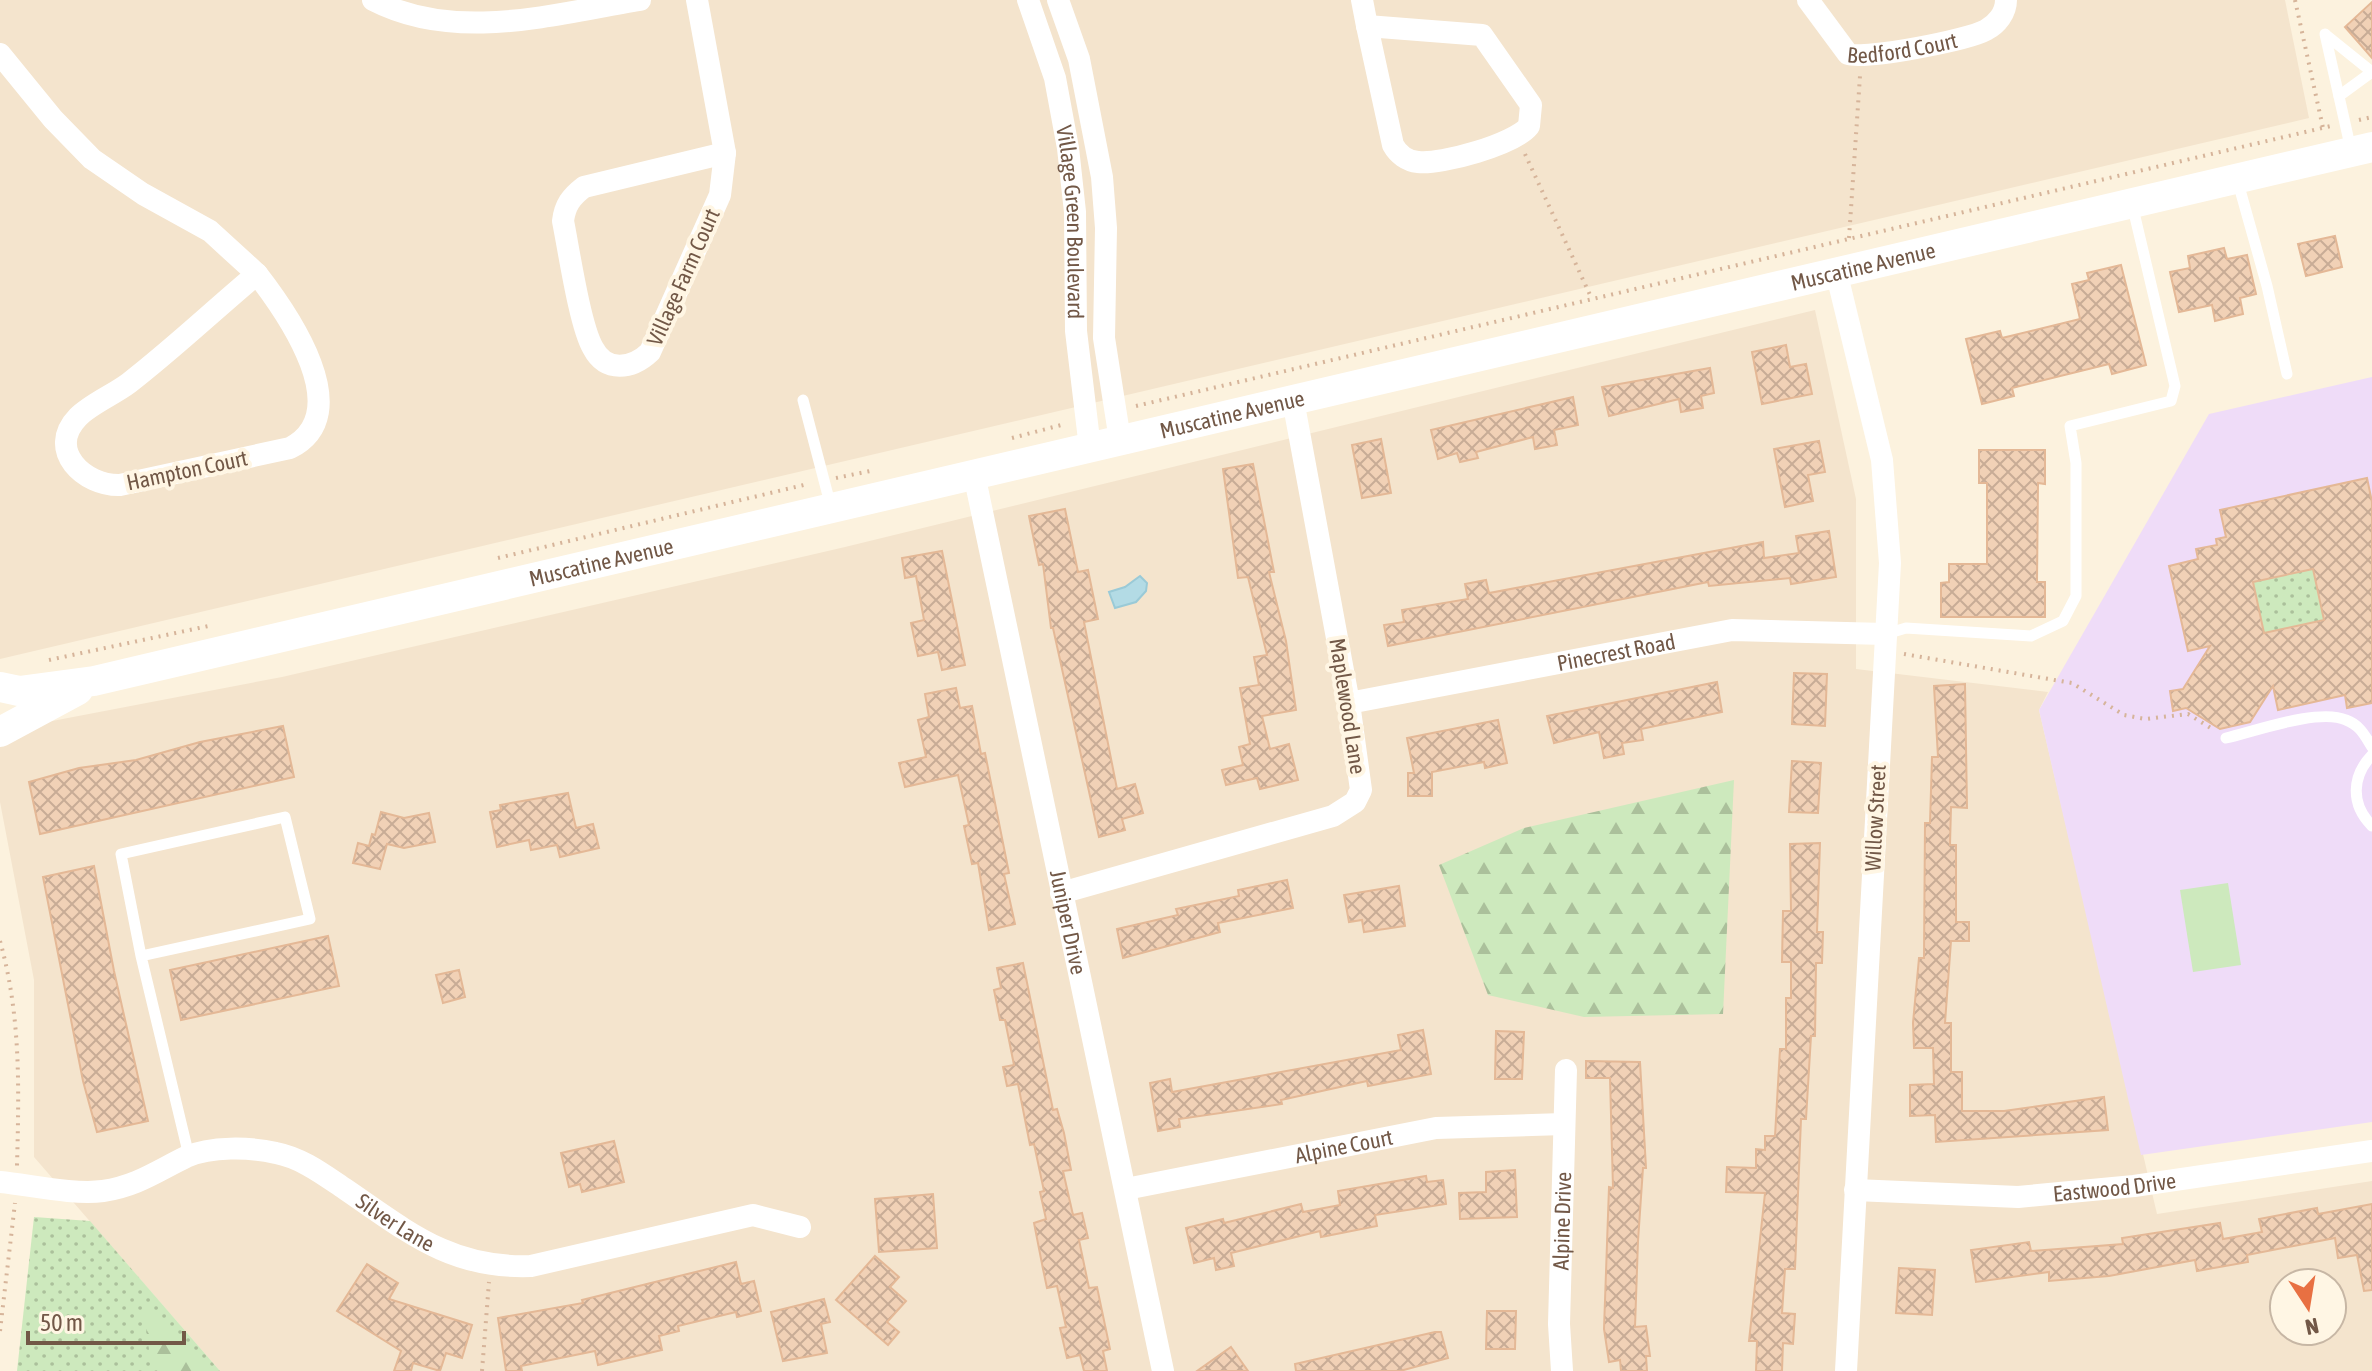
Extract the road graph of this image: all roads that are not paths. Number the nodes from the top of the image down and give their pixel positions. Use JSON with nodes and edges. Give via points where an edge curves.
{"nodes":[{"id":1,"x":373,"y":0,"type":"edge"},
{"id":2,"x":640,"y":0,"type":"edge"},
{"id":3,"x":697,"y":0,"type":"edge"},
{"id":4,"x":1028,"y":0,"type":"edge"},
{"id":5,"x":1058,"y":0,"type":"edge"},
{"id":6,"x":1362,"y":0,"type":"edge"},
{"id":7,"x":1808,"y":0,"type":"edge"},
{"id":8,"x":2006,"y":0,"type":"edge"},
{"id":9,"x":577,"y":5,"type":"edge"},
{"id":10,"x":1367,"y":26,"type":"junction"},
{"id":11,"x":0,"y":54,"type":"edge"},
{"id":12,"x":2372,"y":72,"type":"edge"},
{"id":13,"x":2339,"y":96,"type":"junction"},
{"id":14,"x":2362,"y":150,"type":"edge"},
{"id":15,"x":725,"y":153,"type":"junction"},
{"id":16,"x":2236,"y":179,"type":"junction"},
{"id":17,"x":2132,"y":203,"type":"junction"},
{"id":18,"x":1836,"y":271,"type":"junction"},
{"id":19,"x":257,"y":274,"type":"junction"},
{"id":20,"x":2287,"y":374,"type":"dead end"},
{"id":21,"x":803,"y":400,"type":"dead end"},
{"id":22,"x":1293,"y":400,"type":"junction"},
{"id":23,"x":1117,"y":426,"type":"junction"},
{"id":24,"x":1088,"y":434,"type":"junction"},
{"id":25,"x":974,"y":474,"type":"junction"},
{"id":26,"x":828,"y":494,"type":"junction"},
{"id":27,"x":1885,"y":634,"type":"junction"},
{"id":28,"x":94,"y":681,"type":"junction"},
{"id":29,"x":0,"y":687,"type":"edge"},
{"id":30,"x":1349,"y":703,"type":"junction"},
{"id":31,"x":0,"y":732,"type":"edge"},
{"id":32,"x":2226,"y":738,"type":"road end"},
{"id":33,"x":2372,"y":747,"type":"edge"},
{"id":34,"x":2372,"y":755,"type":"edge"},
{"id":35,"x":2372,"y":826,"type":"edge"},
{"id":36,"x":1061,"y":893,"type":"junction"},
{"id":37,"x":141,"y":956,"type":"junction"},
{"id":38,"x":1566,"y":1070,"type":"dead end"},
{"id":39,"x":1564,"y":1124,"type":"junction"},
{"id":40,"x":2372,"y":1151,"type":"edge"},
{"id":41,"x":189,"y":1156,"type":"junction"},
{"id":42,"x":8,"y":1183,"type":"edge"},
{"id":43,"x":1126,"y":1189,"type":"junction"},
{"id":44,"x":1855,"y":1190,"type":"junction"},
{"id":45,"x":800,"y":1227,"type":"dead end"},
{"id":46,"x":1163,"y":1371,"type":"edge"},
{"id":47,"x":1562,"y":1371,"type":"edge"},
{"id":48,"x":1846,"y":1371,"type":"edge"}],
"edges":[{"from":1,"to":9,"type":"street","via":[[410,15],[460,23]]},
{"from":2,"to":9,"type":"street"},
{"from":3,"to":15,"type":"street","name":"Village Farm Court"},
{"from":4,"to":24,"type":"street","name":"Village Green Boulevard","via":[[1055,78],[1068,148],[1075,212],[1076,331]]},
{"from":5,"to":23,"type":"street","name":"Village Green Boulevard","via":[[1079,59],[1102,177],[1104,338]]},
{"from":6,"to":10,"type":"street"},
{"from":7,"to":8,"type":"street","name":"Bedford Court","via":[[1848,54],[1874,56],[1985,31],[2003,15]]},
{"from":10,"to":10,"type":"street","via":[[1393,145],[1403,157],[1417,162],[1490,147],[1515,139],[1529,126],[1531,105],[1482,35]]},
{"from":11,"to":19,"type":"street","name":"Hampton Court","via":[[92,159],[210,231]]},
{"from":12,"to":13,"type":"lane"},
{"from":12,"to":13,"type":"lane","via":[[2325,34]]},
{"from":13,"to":14,"type":"lane","via":[[2345,123]]},
{"from":14,"to":16,"type":"main road","name":"Muscatine Avenue"},
{"from":15,"to":15,"type":"street","name":"Village Farm Court","via":[[584,187],[572,195],[563,221],[591,346],[608,364],[629,366],[650,352],[720,195]]},
{"from":16,"to":17,"type":"main road","name":"Muscatine Avenue"},
{"from":16,"to":20,"type":"lane"},
{"from":17,"to":18,"type":"main road","name":"Muscatine Avenue"},
{"from":17,"to":27,"type":"lane","via":[[2175,386],[2171,401],[2070,426],[2076,463],[2076,596],[2063,621],[2031,636],[1906,628]]},
{"from":18,"to":22,"type":"main road","name":"Muscatine Avenue"},
{"from":18,"to":27,"type":"street","name":"Willow Street","via":[[1888,499]]},
{"from":19,"to":19,"type":"street","name":"Hampton Court","via":[[279,302],[304,351],[320,398],[314,429],[290,448],[120,485],[104,485],[78,472],[67,444],[78,416],[129,383]]},
{"from":21,"to":26,"type":"lane"},
{"from":22,"to":23,"type":"main road","name":"Muscatine Avenue"},
{"from":22,"to":30,"type":"street","name":"Maplewood Lane"},
{"from":23,"to":24,"type":"main road","name":"Muscatine Avenue"},
{"from":24,"to":25,"type":"main road","name":"Muscatine Avenue"},
{"from":25,"to":26,"type":"main road","name":"Muscatine Avenue"},
{"from":25,"to":36,"type":"street","name":"Juniper Drive"},
{"from":26,"to":28,"type":"main road","name":"Muscatine Avenue"},
{"from":27,"to":30,"type":"street","name":"Pinecrest Road","via":[[1732,630]]},
{"from":27,"to":44,"type":"street","name":"Willow Street"},
{"from":28,"to":29,"type":"main road","name":"Muscatine Avenue","via":[[19,691]]},
{"from":28,"to":31,"type":"main road","name":"Muscatine Avenue"},
{"from":30,"to":36,"type":"street","name":"Maplewood Lane","via":[[1362,779],[1355,802],[1346,810]]},
{"from":32,"to":33,"type":"lane","via":[[2322,716],[2346,719],[2362,730]]},
{"from":34,"to":35,"type":"lane","via":[[2359,769],[2355,785],[2363,817]]},
{"from":36,"to":43,"type":"street","name":"Juniper Drive"},
{"from":37,"to":37,"type":"lane","via":[[121,854],[285,817],[310,919]]},
{"from":37,"to":41,"type":"lane"},
{"from":38,"to":39,"type":"street","name":"Alpine Drive"},
{"from":39,"to":43,"type":"street","name":"Alpine Court","via":[[1422,1130]]},
{"from":39,"to":47,"type":"street","name":"Alpine Drive"},
{"from":40,"to":44,"type":"street","name":"Eastwood Drive","via":[[2134,1186],[2018,1197]]},
{"from":41,"to":42,"type":"street","name":"Silver Lane","via":[[150,1179],[101,1191]]},
{"from":41,"to":45,"type":"street","name":"Silver Lane","via":[[240,1148],[278,1153],[316,1169],[423,1243],[490,1266],[531,1266],[753,1215]]},
{"from":43,"to":46,"type":"street","name":"Juniper Drive"},
{"from":44,"to":48,"type":"street","name":"Willow Street"}]}
